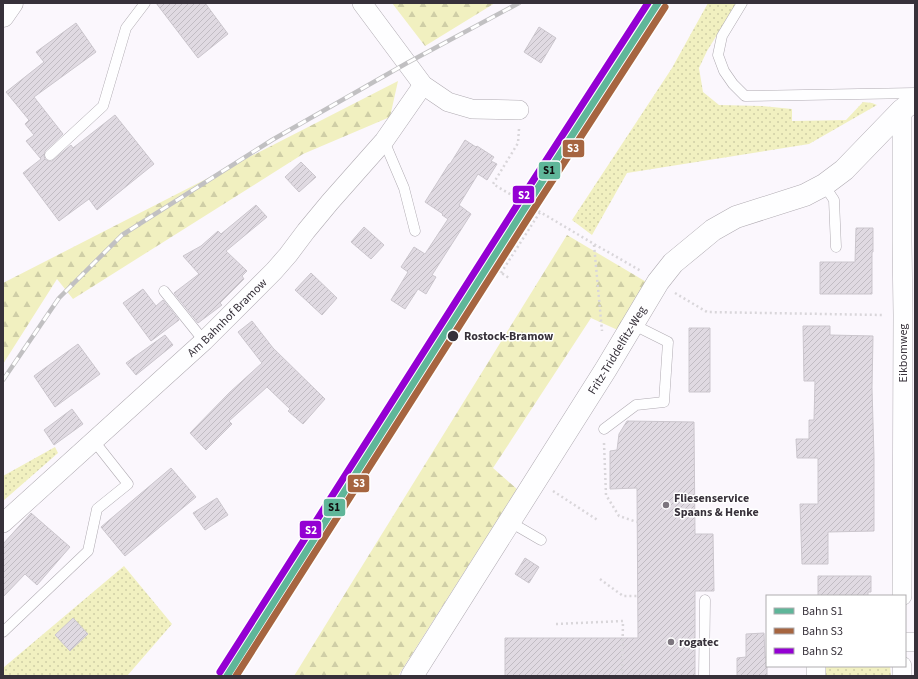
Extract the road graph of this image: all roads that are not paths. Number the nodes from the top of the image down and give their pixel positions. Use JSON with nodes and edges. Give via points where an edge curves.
{"nodes":[{"id":1,"x":12,"y":3,"type":"edge"},
{"id":2,"x":145,"y":3,"type":"edge"},
{"id":3,"x":362,"y":3,"type":"edge"},
{"id":4,"x":742,"y":3,"type":"edge"},
{"id":5,"x":3,"y":16,"type":"edge"},
{"id":6,"x":423,"y":85,"type":"junction"},
{"id":7,"x":915,"y":93,"type":"edge"},
{"id":8,"x":908,"y":105,"type":"edge"},
{"id":9,"x":519,"y":119,"type":"road end"},
{"id":10,"x":384,"y":141,"type":"junction"},
{"id":11,"x":50,"y":155,"type":"dead end"},
{"id":12,"x":824,"y":186,"type":"junction"},
{"id":13,"x":415,"y":231,"type":"dead end"},
{"id":14,"x":836,"y":247,"type":"dead end"},
{"id":15,"x":164,"y":291,"type":"dead end"},
{"id":16,"x":632,"y":324,"type":"junction"},
{"id":17,"x":204,"y":341,"type":"junction"},
{"id":18,"x":604,"y":429,"type":"road end"},
{"id":19,"x":94,"y":441,"type":"junction"},
{"id":20,"x":909,"y":470,"type":"edge"},
{"id":21,"x":510,"y":522,"type":"junction"},
{"id":22,"x":3,"y":523,"type":"edge"},
{"id":23,"x":541,"y":540,"type":"dead end"},
{"id":24,"x":902,"y":595,"type":"edge"},
{"id":25,"x":705,"y":600,"type":"dead end"},
{"id":26,"x":3,"y":632,"type":"edge"},
{"id":27,"x":412,"y":676,"type":"edge"},
{"id":28,"x":704,"y":676,"type":"edge"}],
"edges":[{"from":1,"to":5,"type":"street"},
{"from":2,"to":11,"type":"lane","via":[[126,28],[103,106]]},
{"from":3,"to":6,"type":"street"},
{"from":4,"to":7,"type":"lane","via":[[722,36],[718,55],[724,71],[745,96]]},
{"from":6,"to":9,"type":"street","via":[[448,102]]},
{"from":6,"to":10,"type":"street","name":"Am Bahnhof Bramow"},
{"from":8,"to":12,"type":"street","name":"Fritz-Triddelfitz-Weg","via":[[844,170]]},
{"from":8,"to":20,"type":"street","name":"Eikbomweg","via":[[902,241]]},
{"from":10,"to":13,"type":"lane","via":[[404,188]]},
{"from":10,"to":17,"type":"street","name":"Am Bahnhof Bramow","via":[[330,202],[288,255]]},
{"from":12,"to":14,"type":"lane","via":[[834,200]]},
{"from":12,"to":16,"type":"street","name":"Fritz-Triddelfitz-Weg","via":[[805,195],[736,217],[713,230],[673,263]]},
{"from":15,"to":17,"type":"lane"},
{"from":16,"to":18,"type":"lane","via":[[668,342],[664,402],[636,405]]},
{"from":16,"to":21,"type":"street","name":"Fritz-Triddelfitz-Weg"},
{"from":17,"to":19,"type":"street","name":"Am Bahnhof Bramow"},
{"from":19,"to":22,"type":"street","name":"Am Bahnhof Bramow"},
{"from":19,"to":26,"type":"lane","via":[[128,484],[97,509],[88,551]]},
{"from":20,"to":24,"type":"street","name":"Eikbomweg"},
{"from":21,"to":23,"type":"lane"},
{"from":21,"to":27,"type":"street","name":"Fritz-Triddelfitz-Weg"},
{"from":25,"to":28,"type":"lane"}]}
